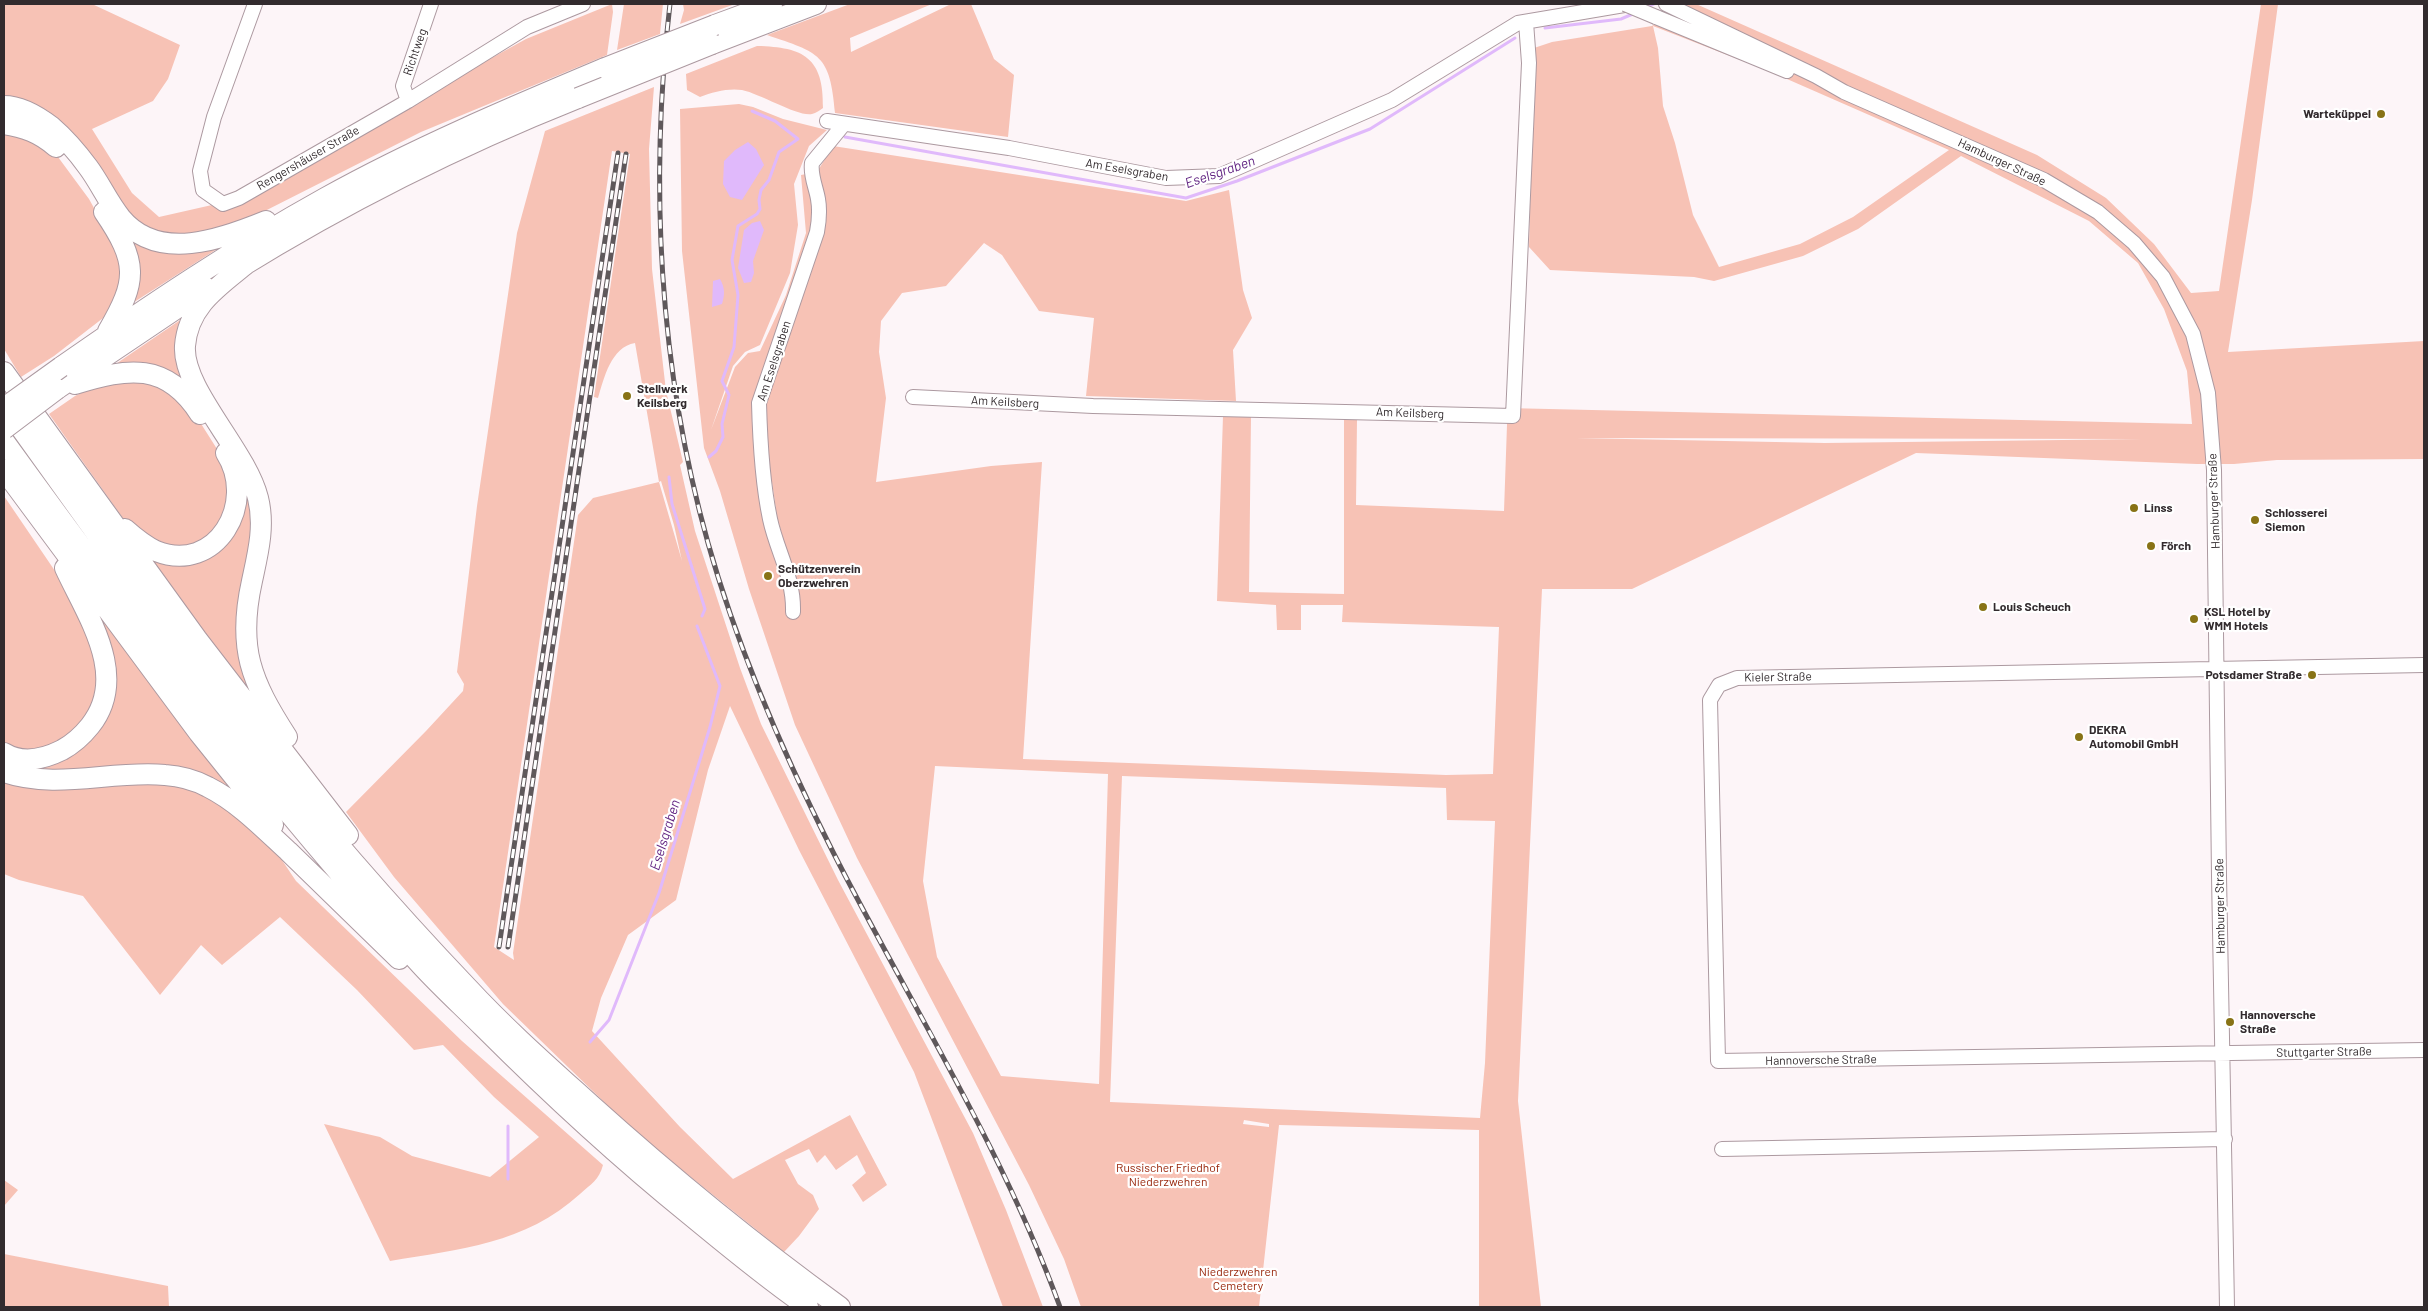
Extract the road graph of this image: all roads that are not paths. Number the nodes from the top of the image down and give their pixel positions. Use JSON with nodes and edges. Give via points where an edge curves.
{"nodes":[{"id":1,"x":255,"y":4,"type":"edge"},
{"id":2,"x":431,"y":4,"type":"edge"},
{"id":3,"x":583,"y":4,"type":"edge"},
{"id":4,"x":772,"y":4,"type":"edge"},
{"id":5,"x":816,"y":4,"type":"edge"},
{"id":6,"x":1625,"y":4,"type":"edge"},
{"id":7,"x":1630,"y":4,"type":"edge"},
{"id":8,"x":1671,"y":6,"type":"edge"},
{"id":9,"x":1526,"y":22,"type":"junction"},
{"id":10,"x":714,"y":35,"type":"junction"},
{"id":11,"x":578,"y":89,"type":"junction"},
{"id":12,"x":1844,"y":92,"type":"junction"},
{"id":13,"x":408,"y":101,"type":"junction"},
{"id":14,"x":4,"y":106,"type":"edge"},
{"id":15,"x":827,"y":121,"type":"dead end"},
{"id":16,"x":4,"y":124,"type":"edge"},
{"id":17,"x":844,"y":124,"type":"junction"},
{"id":18,"x":326,"y":197,"type":"junction"},
{"id":19,"x":246,"y":264,"type":"junction"},
{"id":20,"x":105,"y":336,"type":"junction"},
{"id":21,"x":4,"y":372,"type":"edge"},
{"id":22,"x":65,"y":381,"type":"junction"},
{"id":23,"x":913,"y":397,"type":"dead end"},
{"id":24,"x":4,"y":406,"type":"edge"},
{"id":25,"x":4,"y":428,"type":"edge"},
{"id":26,"x":4,"y":442,"type":"edge"},
{"id":27,"x":4,"y":470,"type":"edge"},
{"id":28,"x":94,"y":497,"type":"junction"},
{"id":29,"x":47,"y":530,"type":"junction"},
{"id":30,"x":793,"y":612,"type":"dead end"},
{"id":31,"x":2424,"y":665,"type":"edge"},
{"id":32,"x":2217,"y":669,"type":"junction"},
{"id":33,"x":4,"y":753,"type":"edge"},
{"id":34,"x":4,"y":772,"type":"edge"},
{"id":35,"x":334,"y":818,"type":"junction"},
{"id":36,"x":330,"y":891,"type":"junction"},
{"id":37,"x":2424,"y":1050,"type":"edge"},
{"id":38,"x":2223,"y":1054,"type":"junction"},
{"id":39,"x":1718,"y":1061,"type":"joint"},
{"id":40,"x":534,"y":1065,"type":"junction"},
{"id":41,"x":2225,"y":1138,"type":"junction"},
{"id":42,"x":1722,"y":1149,"type":"dead end"},
{"id":43,"x":808,"y":1307,"type":"edge"},
{"id":44,"x":840,"y":1307,"type":"edge"},
{"id":45,"x":2228,"y":1307,"type":"edge"}],
"edges":[{"from":1,"to":13,"type":"street","name":"Rengershäuser Straße","via":[[214,117],[200,171],[203,190],[222,204],[239,198]]},
{"from":2,"to":13,"type":"street","name":"Richtweg","via":[[403,86]]},
{"from":3,"to":13,"type":"street","name":"Rengershäuser Straße","via":[[527,27]]},
{"from":4,"to":10,"type":"highway"},
{"from":5,"to":10,"type":"highway"},
{"from":6,"to":12,"type":"street","bridge":true,"via":[[1755,59]]},
{"from":7,"to":9,"type":"street","name":"Am Eselsgraben"},
{"from":8,"to":12,"type":"street","name":"Hamburger Straße"},
{"from":9,"to":17,"type":"street","name":"Am Eselsgraben","via":[[1511,26],[1392,100],[1219,176],[1166,178],[1009,148]]},
{"from":9,"to":23,"type":"street","name":"Am Keilsberg","via":[[1529,63],[1513,416],[1093,406]]},
{"from":10,"to":11,"type":"highway","bridge":true},
{"from":11,"to":18,"type":"highway","via":[[449,134]]},
{"from":11,"to":19,"type":"highway","via":[[539,113],[319,220]]},
{"from":12,"to":32,"type":"street","name":"Hamburger Straße","via":[[2044,180],[2082,202],[2116,226],[2163,277],[2193,334],[2208,393],[2214,470]]},
{"from":14,"to":18,"type":"highway","via":[[27,112],[47,123],[68,141],[122,219],[151,240],[184,244],[225,236]]},
{"from":15,"to":17,"type":"street","name":"Am Eselsgraben"},
{"from":16,"to":20,"type":"highway","via":[[25,128],[44,137],[61,151],[120,238],[128,256],[130,286],[125,303]]},
{"from":17,"to":30,"type":"street","name":"Am Eselsgraben","via":[[812,163],[818,200],[817,232],[759,403],[770,520],[794,593]]},
{"from":18,"to":20,"type":"highway","via":[[206,268]]},
{"from":19,"to":22,"type":"highway"},
{"from":19,"to":35,"type":"highway","via":[[201,302],[187,334],[187,362],[199,391],[247,467],[258,498],[261,531],[245,624],[249,666],[276,721]]},
{"from":20,"to":22,"type":"highway"},
{"from":21,"to":28,"type":"highway"},
{"from":22,"to":24,"type":"highway","bridge":true},
{"from":22,"to":25,"type":"highway","bridge":true},
{"from":22,"to":28,"type":"highway","via":[[127,371],[166,380],[193,404],[229,458],[235,473],[236,508],[230,524],[207,548],[192,554],[157,551],[122,527]]},
{"from":24,"to":40,"type":"highway","via":[[180,647],[301,800]]},
{"from":26,"to":40,"type":"highway","via":[[113,592],[331,864],[422,966]]},
{"from":27,"to":29,"type":"highway"},
{"from":28,"to":35,"type":"highway","via":[[197,639]]},
{"from":29,"to":33,"type":"highway","via":[[102,648],[108,679],[104,702],[82,737],[66,748],[48,757],[31,759],[11,758]]},
{"from":29,"to":36,"type":"highway","via":[[200,733]]},
{"from":31,"to":32,"type":"street"},
{"from":32,"to":38,"type":"street","name":"Hamburger Straße"},
{"from":32,"to":39,"type":"street","name":"Kieler Straße","via":[[1736,678],[1719,684],[1710,700]]},
{"from":34,"to":36,"type":"highway","via":[[42,781],[145,774],[190,779],[233,803]]},
{"from":35,"to":40,"type":"highway","via":[[398,897],[516,1029]]},
{"from":36,"to":40,"type":"highway","via":[[458,1017]]},
{"from":37,"to":38,"type":"street","name":"Stuttgarter Straße"},
{"from":38,"to":39,"type":"street","name":"Hannoversche Straße"},
{"from":38,"to":41,"type":"street","name":"Hamburger Straße"},
{"from":40,"to":43,"type":"highway","via":[[641,1176],[773,1283]]},
{"from":40,"to":44,"type":"highway","via":[[787,1269]]},
{"from":41,"to":42,"type":"street"},
{"from":41,"to":45,"type":"street","name":"Hamburger Straße"}]}
